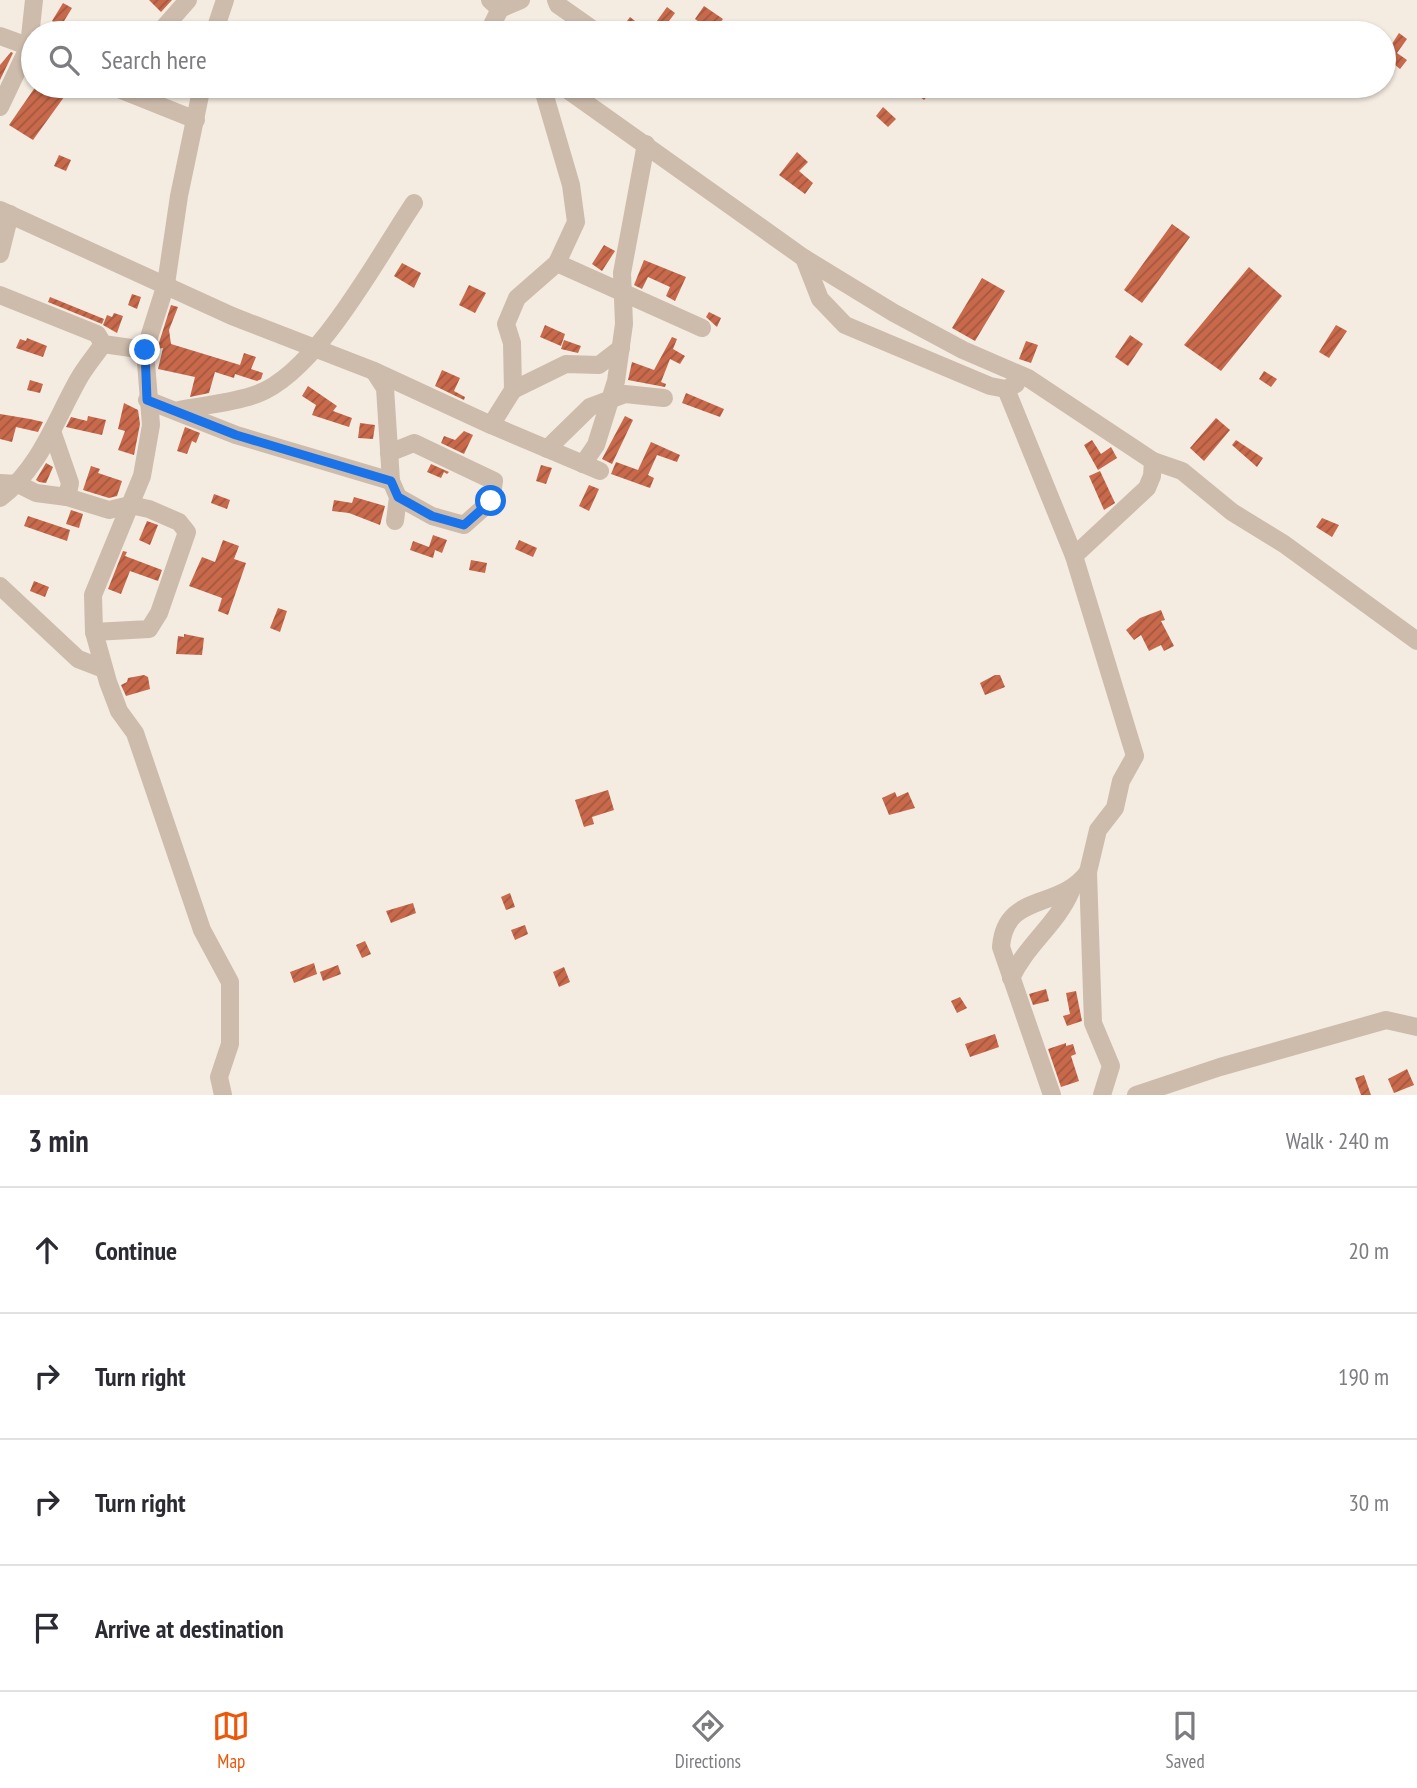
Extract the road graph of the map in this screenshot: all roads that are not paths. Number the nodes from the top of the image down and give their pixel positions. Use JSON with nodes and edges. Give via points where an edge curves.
{"nodes":[{"id":1,"x":34,"y":0,"type":"edge"},
{"id":2,"x":188,"y":0,"type":"edge"},
{"id":3,"x":225,"y":0,"type":"edge"},
{"id":4,"x":521,"y":0,"type":"edge"},
{"id":5,"x":556,"y":0,"type":"edge"},
{"id":6,"x":495,"y":4,"type":"edge"},
{"id":7,"x":33,"y":21,"type":"edge"},
{"id":8,"x":170,"y":21,"type":"edge"},
{"id":9,"x":218,"y":21,"type":"edge"},
{"id":10,"x":581,"y":21,"type":"edge"},
{"id":11,"x":0,"y":36,"type":"edge"},
{"id":12,"x":21,"y":43,"type":"edge"},
{"id":13,"x":21,"y":66,"type":"edge"},
{"id":14,"x":142,"y":98,"type":"edge"},
{"id":15,"x":200,"y":98,"type":"edge"},
{"id":16,"x":546,"y":98,"type":"edge"},
{"id":17,"x":579,"y":98,"type":"edge"},
{"id":18,"x":0,"y":107,"type":"edge"},
{"id":19,"x":196,"y":120,"type":"junction"},
{"id":20,"x":646,"y":144,"type":"junction"},
{"id":21,"x":414,"y":203,"type":"dead end"},
{"id":22,"x":5,"y":212,"type":"edge"},
{"id":23,"x":0,"y":254,"type":"edge"},
{"id":24,"x":804,"y":258,"type":"junction"},
{"id":25,"x":557,"y":263,"type":"junction"},
{"id":26,"x":166,"y":284,"type":"junction"},
{"id":27,"x":625,"y":293,"type":"junction"},
{"id":28,"x":0,"y":295,"type":"edge"},
{"id":29,"x":702,"y":328,"type":"dead end"},
{"id":30,"x":103,"y":344,"type":"junction"},
{"id":31,"x":621,"y":348,"type":"junction"},
{"id":32,"x":145,"y":350,"type":"junction"},
{"id":33,"x":316,"y":350,"type":"junction"},
{"id":34,"x":374,"y":371,"type":"junction"},
{"id":35,"x":1028,"y":378,"type":"junction"},
{"id":36,"x":1006,"y":389,"type":"junction"},
{"id":37,"x":513,"y":390,"type":"junction"},
{"id":38,"x":612,"y":398,"type":"junction"},
{"id":39,"x":664,"y":398,"type":"dead end"},
{"id":40,"x":147,"y":400,"type":"junction"},
{"id":41,"x":179,"y":410,"type":"junction"},
{"id":42,"x":491,"y":425,"type":"junction"},
{"id":43,"x":52,"y":431,"type":"junction"},
{"id":44,"x":547,"y":449,"type":"junction"},
{"id":45,"x":389,"y":453,"type":"junction"},
{"id":46,"x":1153,"y":461,"type":"junction"},
{"id":47,"x":9,"y":484,"type":"edge"},
{"id":48,"x":395,"y":489,"type":"junction"},
{"id":49,"x":67,"y":497,"type":"junction"},
{"id":50,"x":0,"y":498,"type":"edge"},
{"id":51,"x":130,"y":505,"type":"junction"},
{"id":52,"x":394,"y":521,"type":"dead end"},
{"id":53,"x":1074,"y":556,"type":"junction"},
{"id":54,"x":0,"y":586,"type":"edge"},
{"id":55,"x":94,"y":632,"type":"junction"},
{"id":56,"x":1417,"y":641,"type":"edge"},
{"id":57,"x":104,"y":669,"type":"junction"},
{"id":58,"x":1088,"y":872,"type":"junction"},
{"id":59,"x":1071,"y":891,"type":"junction"},
{"id":60,"x":1011,"y":978,"type":"junction"},
{"id":61,"x":1417,"y":1027,"type":"edge"},
{"id":62,"x":223,"y":1095,"type":"edge"},
{"id":63,"x":1052,"y":1095,"type":"edge"},
{"id":64,"x":1102,"y":1095,"type":"edge"},
{"id":65,"x":1136,"y":1095,"type":"edge"}],
"edges":[{"from":1,"to":7,"type":"street"},
{"from":2,"to":8,"type":"street"},
{"from":3,"to":9,"type":"street"},
{"from":4,"to":6,"type":"street"},
{"from":5,"to":10,"type":"street"},
{"from":11,"to":12,"type":"street"},
{"from":13,"to":18,"type":"street"},
{"from":14,"to":19,"type":"street"},
{"from":15,"to":19,"type":"street"},
{"from":16,"to":25,"type":"street","via":[[571,185],[576,222]]},
{"from":17,"to":20,"type":"street"},
{"from":19,"to":26,"type":"street"},
{"from":20,"to":24,"type":"street"},
{"from":20,"to":27,"type":"street","via":[[622,273]]},
{"from":21,"to":33,"type":"street"},
{"from":22,"to":23,"type":"street"},
{"from":22,"to":26,"type":"street"},
{"from":24,"to":35,"type":"street","via":[[963,350]]},
{"from":24,"to":36,"type":"street","via":[[820,299],[845,325]]},
{"from":25,"to":27,"type":"street"},
{"from":25,"to":37,"type":"street","via":[[517,298],[506,324],[512,343]]},
{"from":26,"to":32,"type":"street"},
{"from":26,"to":33,"type":"street"},
{"from":27,"to":29,"type":"street"},
{"from":27,"to":31,"type":"street"},
{"from":28,"to":30,"type":"street","via":[[97,334]]},
{"from":30,"to":32,"type":"street"},
{"from":30,"to":43,"type":"street","via":[[79,378]]},
{"from":31,"to":37,"type":"street","via":[[599,365],[566,364]]},
{"from":31,"to":38,"type":"street"},
{"from":32,"to":40,"type":"street"},
{"from":33,"to":34,"type":"street"},
{"from":33,"to":41,"type":"street","via":[[287,379],[256,395]]},
{"from":34,"to":42,"type":"street"},
{"from":34,"to":45,"type":"street","via":[[385,388]]},
{"from":35,"to":36,"type":"street"},
{"from":35,"to":46,"type":"street"},
{"from":36,"to":53,"type":"street"},
{"from":37,"to":42,"type":"street"},
{"from":38,"to":39,"type":"street","via":[[625,394]]},
{"from":38,"to":44,"type":"street","via":[[590,407]]},
{"from":38,"to":44,"type":"street","via":[[596,445],[600,471]]},
{"from":40,"to":41,"type":"street"},
{"from":40,"to":51,"type":"street","via":[[151,425],[142,476]]},
{"from":41,"to":48,"type":"street","via":[[236,435]]},
{"from":42,"to":44,"type":"street"},
{"from":43,"to":47,"type":"street"},
{"from":43,"to":49,"type":"street","via":[[70,484]]},
{"from":45,"to":48,"type":"street"},
{"from":45,"to":48,"type":"street","via":[[414,443],[494,481],[491,501],[464,525],[432,516]]},
{"from":46,"to":53,"type":"street","via":[[1147,488]]},
{"from":46,"to":56,"type":"street","via":[[1182,471],[1232,512]]},
{"from":47,"to":49,"type":"street"},
{"from":47,"to":50,"type":"street"},
{"from":48,"to":52,"type":"street"},
{"from":49,"to":51,"type":"street","via":[[108,510]]},
{"from":51,"to":55,"type":"street","via":[[93,595]]},
{"from":51,"to":55,"type":"street","via":[[178,522],[187,532],[149,629]]},
{"from":53,"to":58,"type":"street","via":[[1135,755],[1121,781],[1115,808],[1098,830]]},
{"from":54,"to":57,"type":"street","via":[[78,659]]},
{"from":55,"to":57,"type":"street"},
{"from":57,"to":62,"type":"street","via":[[119,711],[135,733],[202,930],[230,982],[230,1044],[219,1077]]},
{"from":58,"to":59,"type":"street"},
{"from":58,"to":64,"type":"street","via":[[1094,1023],[1111,1066]]},
{"from":59,"to":60,"type":"street","via":[[1061,914],[1021,957]]},
{"from":59,"to":60,"type":"street","via":[[1015,913],[1002,928],[1001,947]]},
{"from":60,"to":63,"type":"street"},
{"from":61,"to":65,"type":"street","via":[[1386,1020]]}]}
